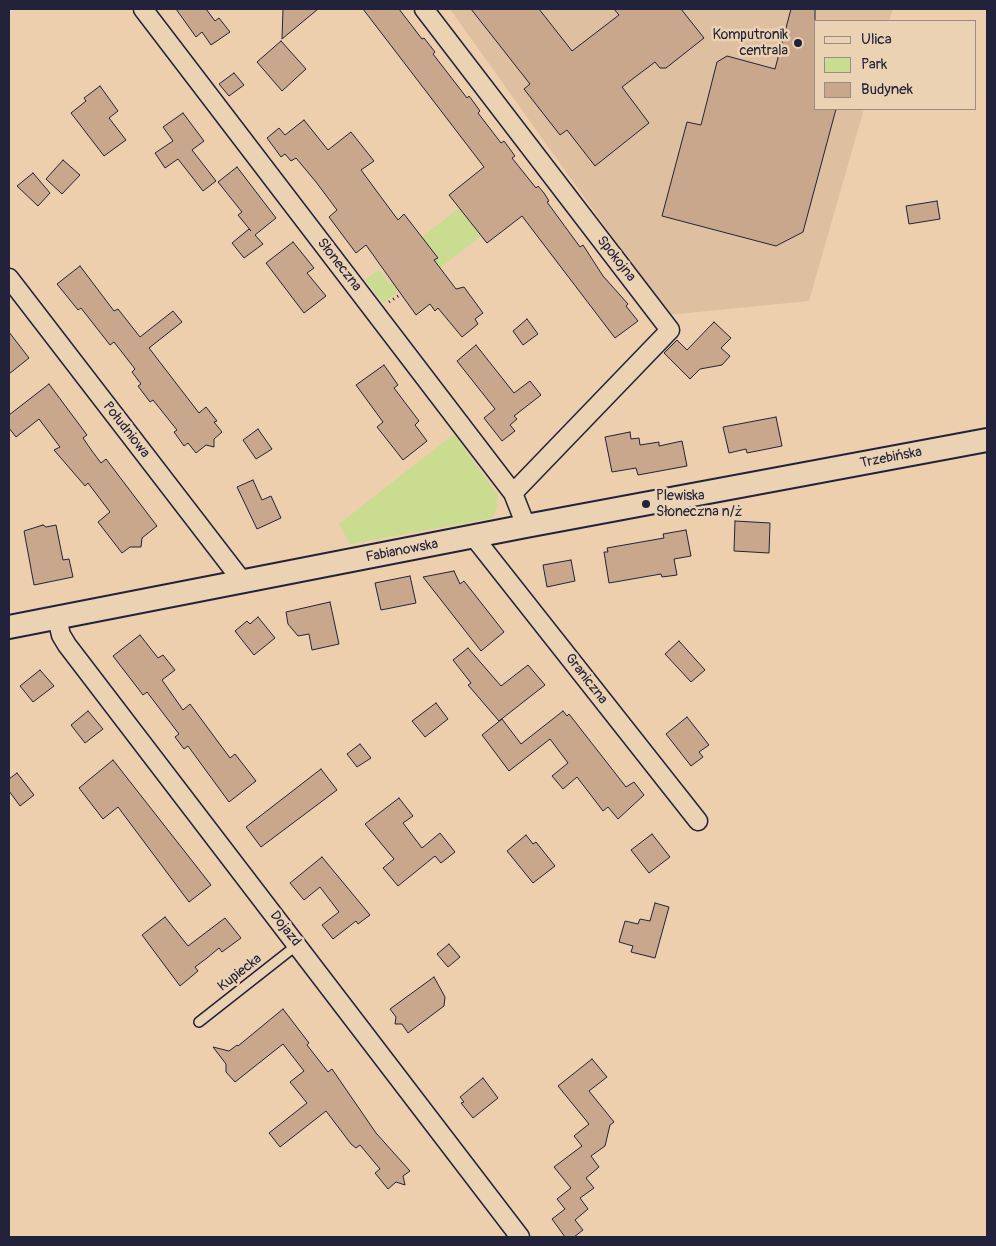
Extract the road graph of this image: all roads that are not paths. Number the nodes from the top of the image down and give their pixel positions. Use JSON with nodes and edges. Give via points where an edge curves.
{"nodes":[{"id":1,"x":143,"y":9,"type":"edge"},
{"id":2,"x":424,"y":9,"type":"edge"},
{"id":3,"x":9,"y":278,"type":"edge"},
{"id":4,"x":987,"y":440,"type":"edge"},
{"id":5,"x":795,"y":476,"type":"joint"},
{"id":6,"x":513,"y":492,"type":"junction"},
{"id":7,"x":526,"y":526,"type":"junction"},
{"id":8,"x":474,"y":536,"type":"junction"},
{"id":9,"x":243,"y":582,"type":"junction"},
{"id":10,"x":57,"y":618,"type":"junction"},
{"id":11,"x":9,"y":627,"type":"edge"},
{"id":12,"x":698,"y":821,"type":"dead end"},
{"id":13,"x":297,"y":944,"type":"junction"},
{"id":14,"x":199,"y":1022,"type":"dead end"},
{"id":15,"x":520,"y":1237,"type":"edge"}],
"edges":[{"from":1,"to":6,"type":"street","name":"Słoneczna"},
{"from":2,"to":6,"type":"street","name":"Spokojna","via":[[670,330]]},
{"from":3,"to":9,"type":"street","name":"Południowa"},
{"from":4,"to":5,"type":"street","name":"Trzebińska"},
{"from":5,"to":7,"type":"street","name":"Fabianowska"},
{"from":6,"to":7,"type":"street","name":"Słoneczna"},
{"from":7,"to":8,"type":"street","name":"Fabianowska"},
{"from":8,"to":9,"type":"street","name":"Fabianowska"},
{"from":8,"to":12,"type":"street","name":"Graniczna"},
{"from":9,"to":10,"type":"street","name":"Fabianowska"},
{"from":10,"to":11,"type":"street","name":"Fabianowska"},
{"from":10,"to":13,"type":"street","name":"Dojazd","via":[[67,645]]},
{"from":13,"to":14,"type":"lane","name":"Kupiecka"},
{"from":13,"to":15,"type":"street","name":"Dojazd"}]}
